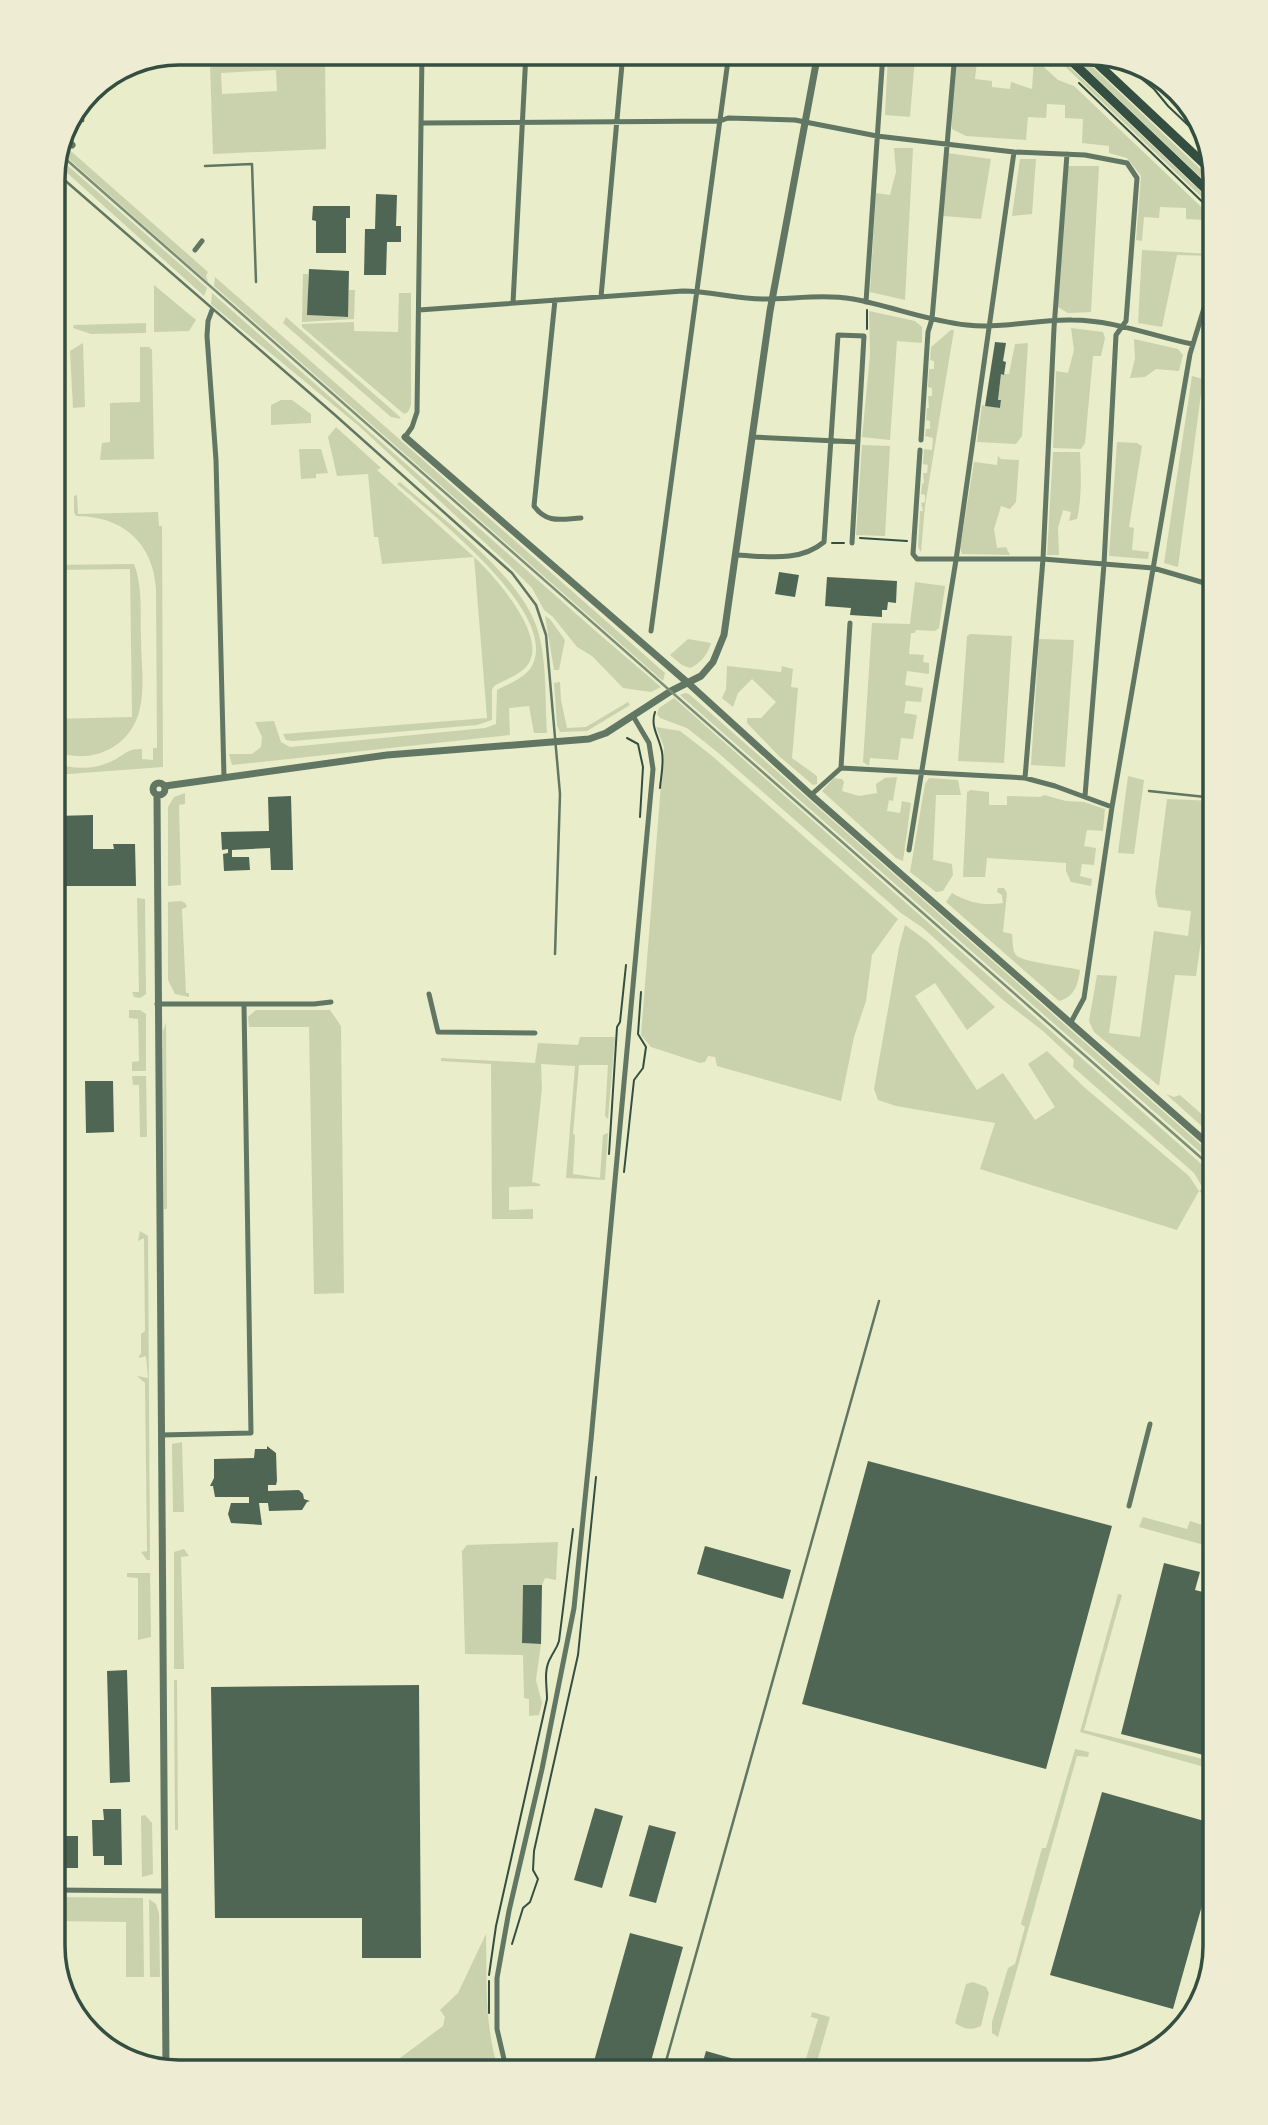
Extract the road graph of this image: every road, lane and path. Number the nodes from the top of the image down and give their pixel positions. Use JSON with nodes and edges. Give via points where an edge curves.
{"nodes":[{"id":1,"x":422,"y":65,"type":"edge"},
{"id":2,"x":525,"y":65,"type":"edge"},
{"id":3,"x":622,"y":65,"type":"edge"},
{"id":4,"x":727,"y":65,"type":"edge"},
{"id":5,"x":816,"y":65,"type":"edge"},
{"id":6,"x":882,"y":65,"type":"edge"},
{"id":7,"x":954,"y":65,"type":"edge"},
{"id":8,"x":1076,"y":65,"type":"edge"},
{"id":9,"x":1099,"y":65,"type":"edge"},
{"id":10,"x":1137,"y":75,"type":"edge"},
{"id":11,"x":1080,"y":85,"type":"dead end"},
{"id":12,"x":83,"y":117,"type":"edge"},
{"id":13,"x":83,"y":121,"type":"dead end"},
{"id":14,"x":720,"y":121,"type":"junction"},
{"id":15,"x":421,"y":122,"type":"junction"},
{"id":16,"x":617,"y":122,"type":"junction"},
{"id":17,"x":804,"y":122,"type":"junction"},
{"id":18,"x":522,"y":123,"type":"junction"},
{"id":19,"x":1192,"y":129,"type":"edge"},
{"id":20,"x":877,"y":136,"type":"junction"},
{"id":21,"x":946,"y":142,"type":"junction"},
{"id":22,"x":1014,"y":152,"type":"junction"},
{"id":23,"x":1067,"y":155,"type":"junction"},
{"id":24,"x":1202,"y":162,"type":"edge"},
{"id":25,"x":205,"y":166,"type":"dead end"},
{"id":26,"x":65,"y":181,"type":"edge"},
{"id":27,"x":1203,"y":186,"type":"edge"},
{"id":28,"x":1203,"y":202,"type":"edge"},
{"id":29,"x":202,"y":241,"type":"dead end"},
{"id":30,"x":195,"y":250,"type":"dead end"},
{"id":31,"x":256,"y":282,"type":"dead end"},
{"id":32,"x":696,"y":291,"type":"junction"},
{"id":33,"x":601,"y":297,"type":"junction"},
{"id":34,"x":772,"y":298,"type":"junction"},
{"id":35,"x":555,"y":300,"type":"junction"},
{"id":36,"x":866,"y":302,"type":"junction"},
{"id":37,"x":513,"y":303,"type":"junction"},
{"id":38,"x":212,"y":310,"type":"junction"},
{"id":39,"x":419,"y":310,"type":"junction"},
{"id":40,"x":1203,"y":311,"type":"edge"},
{"id":41,"x":932,"y":318,"type":"junction"},
{"id":42,"x":1055,"y":321,"type":"junction"},
{"id":43,"x":990,"y":327,"type":"junction"},
{"id":44,"x":1121,"y":327,"type":"junction"},
{"id":45,"x":864,"y":336,"type":"junction"},
{"id":46,"x":1192,"y":344,"type":"junction"},
{"id":47,"x":752,"y":437,"type":"junction"},
{"id":48,"x":405,"y":438,"type":"joint"},
{"id":49,"x":921,"y":440,"type":"dead end"},
{"id":50,"x":831,"y":441,"type":"junction"},
{"id":51,"x":858,"y":442,"type":"junction"},
{"id":52,"x":920,"y":450,"type":"dead end"},
{"id":53,"x":581,"y":518,"type":"dead end"},
{"id":54,"x":852,"y":541,"type":"junction"},
{"id":55,"x":824,"y":542,"type":"junction"},
{"id":56,"x":914,"y":542,"type":"junction"},
{"id":57,"x":735,"y":555,"type":"junction"},
{"id":58,"x":1043,"y":559,"type":"junction"},
{"id":59,"x":956,"y":560,"type":"junction"},
{"id":60,"x":1104,"y":564,"type":"junction"},
{"id":61,"x":1153,"y":568,"type":"junction"},
{"id":62,"x":1203,"y":582,"type":"edge"},
{"id":63,"x":850,"y":623,"type":"dead end"},
{"id":64,"x":650,"y":631,"type":"dead end"},
{"id":65,"x":688,"y":683,"type":"junction"},
{"id":66,"x":633,"y":716,"type":"junction"},
{"id":67,"x":627,"y":738,"type":"dead end"},
{"id":68,"x":555,"y":746,"type":"junction"},
{"id":69,"x":841,"y":768,"type":"junction"},
{"id":70,"x":920,"y":773,"type":"junction"},
{"id":71,"x":224,"y":777,"type":"junction"},
{"id":72,"x":1025,"y":778,"type":"junction"},
{"id":73,"x":1149,"y":791,"type":"dead end"},
{"id":74,"x":811,"y":795,"type":"junction"},
{"id":75,"x":1085,"y":796,"type":"junction"},
{"id":76,"x":1203,"y":797,"type":"edge"},
{"id":77,"x":1112,"y":807,"type":"junction"},
{"id":78,"x":640,"y":823,"type":"dead end"},
{"id":79,"x":909,"y":850,"type":"dead end"},
{"id":80,"x":555,"y":954,"type":"dead end"},
{"id":81,"x":626,"y":964,"type":"dead end"},
{"id":82,"x":429,"y":994,"type":"dead end"},
{"id":83,"x":331,"y":1002,"type":"dead end"},
{"id":84,"x":158,"y":1004,"type":"junction"},
{"id":85,"x":244,"y":1005,"type":"junction"},
{"id":86,"x":1071,"y":1022,"type":"junction"},
{"id":87,"x":535,"y":1033,"type":"dead end"},
{"id":88,"x":1203,"y":1139,"type":"edge"},
{"id":89,"x":609,"y":1153,"type":"dead end"},
{"id":90,"x":878,"y":1301,"type":"dead end"},
{"id":91,"x":1150,"y":1424,"type":"dead end"},
{"id":92,"x":161,"y":1435,"type":"junction"},
{"id":93,"x":1129,"y":1506,"type":"dead end"},
{"id":94,"x":575,"y":1519,"type":"dead end"},
{"id":95,"x":65,"y":1891,"type":"edge"},
{"id":96,"x":164,"y":1891,"type":"junction"},
{"id":97,"x":489,"y":2019,"type":"dead end"},
{"id":98,"x":166,"y":2059,"type":"edge"},
{"id":99,"x":504,"y":2060,"type":"edge"},
{"id":100,"x":666,"y":2060,"type":"edge"}],
"edges":[{"from":1,"to":15,"type":"street"},
{"from":2,"to":18,"type":"street"},
{"from":3,"to":16,"type":"street"},
{"from":4,"to":14,"type":"street"},
{"from":5,"to":17,"type":"street"},
{"from":6,"to":20,"type":"street"},
{"from":7,"to":21,"type":"street"},
{"from":8,"to":27,"type":"main road"},
{"from":9,"to":24,"type":"main road"},
{"from":10,"to":19,"type":"path"},
{"from":11,"to":28,"type":"path"},
{"from":12,"to":13,"type":"lane"},
{"from":14,"to":16,"type":"street"},
{"from":14,"to":17,"type":"street"},
{"from":14,"to":32,"type":"street"},
{"from":15,"to":18,"type":"street"},
{"from":15,"to":39,"type":"street"},
{"from":16,"to":18,"type":"street"},
{"from":16,"to":33,"type":"street"},
{"from":17,"to":20,"type":"street"},
{"from":17,"to":34,"type":"street"},
{"from":18,"to":37,"type":"street"},
{"from":20,"to":21,"type":"street"},
{"from":20,"to":36,"type":"street"},
{"from":21,"to":22,"type":"street"},
{"from":21,"to":41,"type":"street"},
{"from":22,"to":23,"type":"street"},
{"from":22,"to":43,"type":"street"},
{"from":23,"to":42,"type":"street"},
{"from":23,"to":44,"type":"street","via":[[1121,160],[1138,178],[1126,321]]},
{"from":25,"to":31,"type":"lane","via":[[252,164]]},
{"from":26,"to":38,"type":"lane"},
{"from":29,"to":30,"type":"street"},
{"from":32,"to":33,"type":"street"},
{"from":32,"to":34,"type":"street"},
{"from":32,"to":64,"type":"street"},
{"from":33,"to":35,"type":"street"},
{"from":34,"to":36,"type":"street"},
{"from":34,"to":47,"type":"street"},
{"from":35,"to":37,"type":"street"},
{"from":35,"to":53,"type":"street","via":[[534,506],[550,519]]},
{"from":36,"to":41,"type":"street"},
{"from":36,"to":45,"type":"path"},
{"from":37,"to":39,"type":"street"},
{"from":38,"to":68,"type":"lane","via":[[512,573],[536,605],[546,635]]},
{"from":38,"to":71,"type":"street","via":[[207,336],[216,460]]},
{"from":39,"to":48,"type":"street","via":[[417,412]]},
{"from":40,"to":46,"type":"street"},
{"from":41,"to":43,"type":"street"},
{"from":41,"to":49,"type":"street"},
{"from":42,"to":43,"type":"street"},
{"from":42,"to":44,"type":"street"},
{"from":42,"to":58,"type":"street"},
{"from":43,"to":59,"type":"street"},
{"from":44,"to":46,"type":"street"},
{"from":44,"to":60,"type":"street","via":[[1116,335]]},
{"from":45,"to":50,"type":"street","via":[[838,335]]},
{"from":45,"to":51,"type":"street"},
{"from":46,"to":61,"type":"street"},
{"from":47,"to":50,"type":"street"},
{"from":47,"to":57,"type":"street"},
{"from":48,"to":65,"type":"street"},
{"from":50,"to":51,"type":"street"},
{"from":50,"to":55,"type":"street"},
{"from":51,"to":54,"type":"street"},
{"from":52,"to":56,"type":"street"},
{"from":54,"to":55,"type":"path"},
{"from":54,"to":56,"type":"path"},
{"from":55,"to":57,"type":"street","via":[[801,555]]},
{"from":56,"to":59,"type":"street","via":[[915,558]]},
{"from":57,"to":65,"type":"street","via":[[721,647],[702,675]]},
{"from":58,"to":59,"type":"street"},
{"from":58,"to":60,"type":"street"},
{"from":58,"to":72,"type":"street"},
{"from":59,"to":70,"type":"street"},
{"from":60,"to":61,"type":"street"},
{"from":60,"to":75,"type":"street"},
{"from":61,"to":62,"type":"street"},
{"from":61,"to":77,"type":"street"},
{"from":63,"to":69,"type":"street"},
{"from":65,"to":66,"type":"street"},
{"from":65,"to":74,"type":"street"},
{"from":66,"to":68,"type":"street","via":[[598,737]]},
{"from":66,"to":99,"type":"street","via":[[651,748],[653,769],[592,1440],[568,1643],[499,1965],[496,2016]]},
{"from":67,"to":78,"type":"path","via":[[638,744],[643,758]]},
{"from":68,"to":71,"type":"street","via":[[418,752]]},
{"from":68,"to":80,"type":"lane","via":[[560,794]]},
{"from":69,"to":70,"type":"street"},
{"from":69,"to":74,"type":"street"},
{"from":70,"to":72,"type":"street"},
{"from":70,"to":79,"type":"street"},
{"from":71,"to":84,"type":"street","via":[[154,784]]},
{"from":72,"to":75,"type":"street"},
{"from":73,"to":76,"type":"lane"},
{"from":74,"to":86,"type":"street"},
{"from":75,"to":77,"type":"street"},
{"from":77,"to":86,"type":"street","via":[[1084,998]]},
{"from":81,"to":89,"type":"path"},
{"from":82,"to":87,"type":"street","via":[[438,1032]]},
{"from":83,"to":85,"type":"street"},
{"from":84,"to":85,"type":"street"},
{"from":84,"to":92,"type":"street"},
{"from":85,"to":92,"type":"street","via":[[251,1433]]},
{"from":86,"to":88,"type":"street"},
{"from":90,"to":100,"type":"lane"},
{"from":91,"to":93,"type":"street"},
{"from":92,"to":96,"type":"street"},
{"from":94,"to":97,"type":"path","via":[[559,1641],[545,1678],[547,1699],[495,1926]]},
{"from":95,"to":96,"type":"street"},
{"from":96,"to":98,"type":"street"}]}
